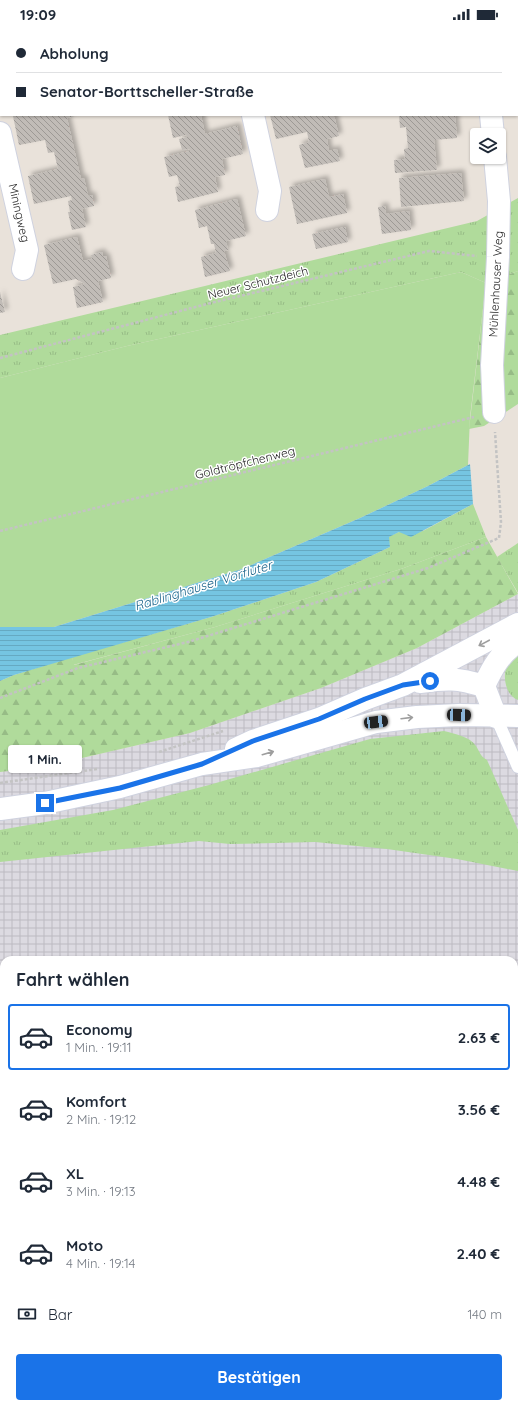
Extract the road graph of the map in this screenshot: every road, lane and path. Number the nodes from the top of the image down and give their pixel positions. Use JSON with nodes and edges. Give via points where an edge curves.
{"nodes":[{"id":1,"x":253,"y":116,"type":"edge"},
{"id":2,"x":492,"y":116,"type":"edge"},
{"id":3,"x":493,"y":128,"type":"edge"},
{"id":4,"x":0,"y":134,"type":"edge"},
{"id":5,"x":496,"y":164,"type":"edge"},
{"id":6,"x":267,"y":210,"type":"dead end"},
{"id":7,"x":498,"y":257,"type":"junction"},
{"id":8,"x":23,"y":269,"type":"dead end"},
{"id":9,"x":0,"y":358,"type":"edge"},
{"id":10,"x":494,"y":412,"type":"junction"},
{"id":11,"x":0,"y":531,"type":"edge"},
{"id":12,"x":518,"y":624,"type":"edge"},
{"id":13,"x":518,"y":642,"type":"edge"},
{"id":14,"x":403,"y":685,"type":"junction"},
{"id":15,"x":484,"y":686,"type":"junction"},
{"id":16,"x":0,"y":698,"type":"edge"},
{"id":17,"x":496,"y":716,"type":"junction"},
{"id":18,"x":518,"y":716,"type":"edge"},
{"id":19,"x":230,"y":729,"type":"dead end"},
{"id":20,"x":157,"y":753,"type":"dead end"},
{"id":21,"x":202,"y":764,"type":"junction"},
{"id":22,"x":518,"y":767,"type":"edge"},
{"id":23,"x":98,"y":768,"type":"dead end"},
{"id":24,"x":0,"y":783,"type":"edge"},
{"id":25,"x":0,"y":809,"type":"edge"}],
"edges":[{"from":1,"to":6,"type":"street","via":[[270,191]]},
{"from":2,"to":3,"type":"street"},
{"from":4,"to":8,"type":"street","name":"Miningweg","via":[[27,250]]},
{"from":5,"to":7,"type":"street","name":"Mühlenhauser Weg","via":[[499,201]]},
{"from":7,"to":9,"type":"path","name":"Neuer Schutzdeich","via":[[429,251],[211,303]]},
{"from":7,"to":10,"type":"street","name":"Mühlenhauser Weg","via":[[492,365]]},
{"from":10,"to":11,"type":"path","name":"Goldtröpfchenweg"},
{"from":10,"to":16,"type":"path","via":[[501,522],[498,538],[428,568],[188,642],[78,668]]},
{"from":12,"to":14,"type":"street","one_way":true},
{"from":13,"to":15,"type":"street","via":[[508,647],[492,668]]},
{"from":14,"to":15,"type":"street","via":[[444,679],[464,680]]},
{"from":14,"to":21,"type":"street","via":[[319,719],[253,741]]},
{"from":15,"to":17,"type":"street"},
{"from":17,"to":18,"type":"street"},
{"from":21,"to":17,"type":"street","one_way":true,"via":[[257,756],[376,722],[417,717]]},
{"from":17,"to":22,"type":"lane"},
{"from":19,"to":20,"type":"path"},
{"from":21,"to":25,"type":"street","via":[[120,788]]},
{"from":23,"to":24,"type":"path"}]}
